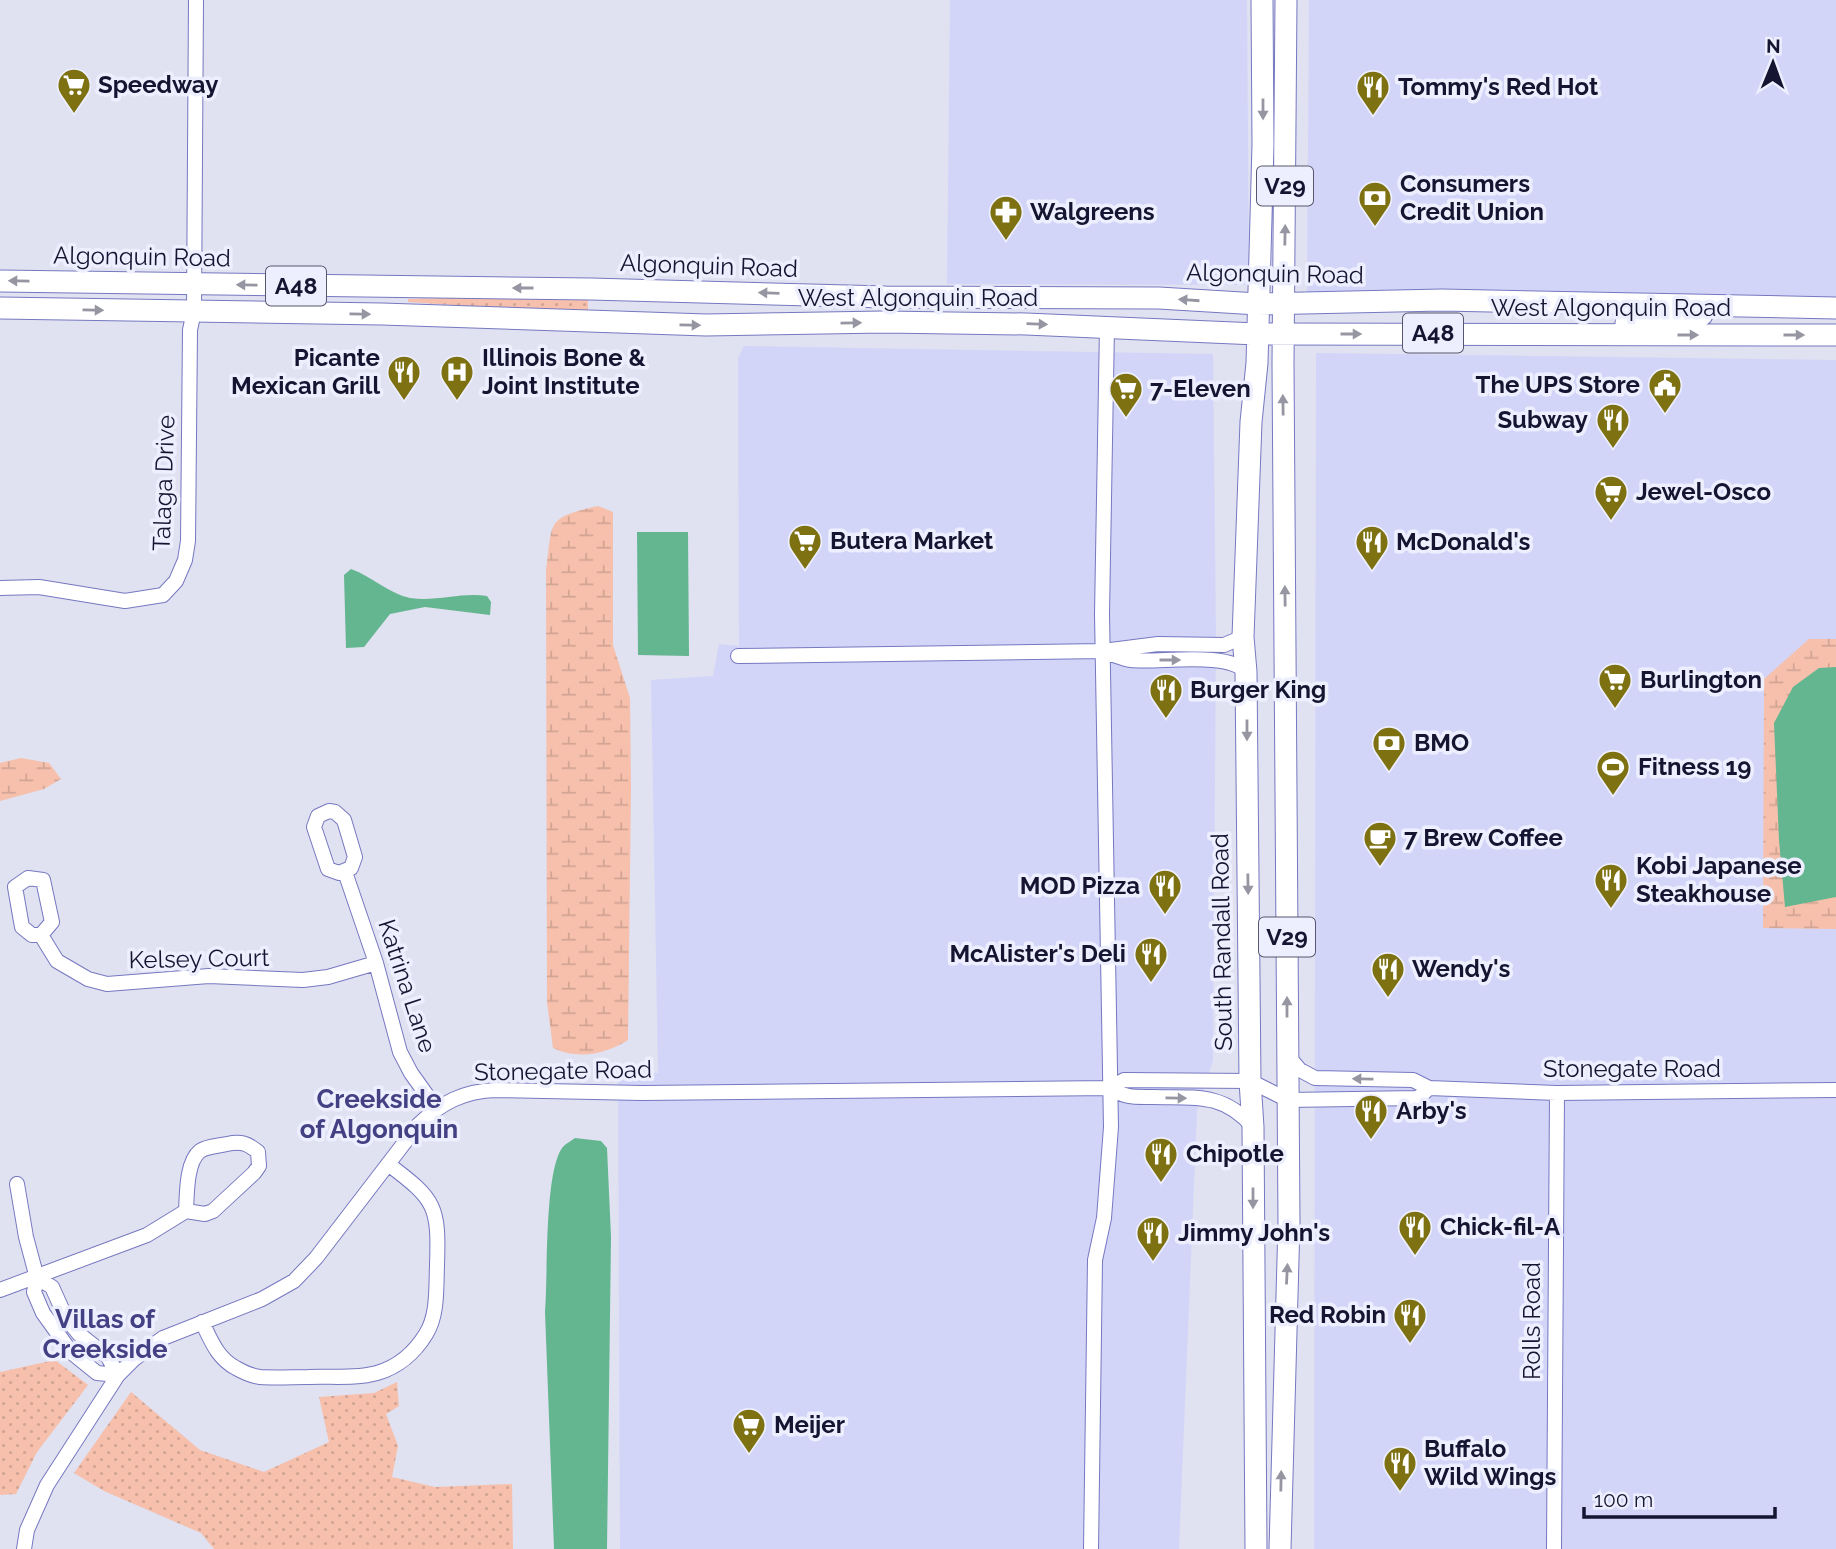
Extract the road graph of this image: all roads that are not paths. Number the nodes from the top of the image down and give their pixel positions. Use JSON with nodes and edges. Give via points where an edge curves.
{"nodes":[{"id":1,"x":196,"y":0,"type":"edge"},
{"id":2,"x":1262,"y":0,"type":"edge"},
{"id":3,"x":1286,"y":0,"type":"edge"},
{"id":4,"x":0,"y":281,"type":"edge"},
{"id":5,"x":194,"y":285,"type":"junction"},
{"id":6,"x":1586,"y":302,"type":"junction"},
{"id":7,"x":1258,"y":304,"type":"junction"},
{"id":8,"x":1283,"y":304,"type":"junction"},
{"id":9,"x":1758,"y":305,"type":"junction"},
{"id":10,"x":0,"y":308,"type":"edge"},
{"id":11,"x":1836,"y":308,"type":"edge"},
{"id":12,"x":194,"y":311,"type":"junction"},
{"id":13,"x":1107,"y":326,"type":"junction"},
{"id":14,"x":1448,"y":333,"type":"junction"},
{"id":15,"x":1257,"y":334,"type":"junction"},
{"id":16,"x":1283,"y":334,"type":"junction"},
{"id":17,"x":1583,"y":334,"type":"junction"},
{"id":18,"x":1836,"y":335,"type":"edge"},
{"id":19,"x":0,"y":588,"type":"edge"},
{"id":20,"x":1243,"y":637,"type":"junction"},
{"id":21,"x":1103,"y":651,"type":"junction"},
{"id":22,"x":738,"y":656,"type":"dead end"},
{"id":23,"x":1246,"y":672,"type":"junction"},
{"id":24,"x":345,"y":872,"type":"dead end"},
{"id":25,"x":41,"y":935,"type":"dead end"},
{"id":26,"x":376,"y":963,"type":"junction"},
{"id":27,"x":1287,"y":1055,"type":"junction"},
{"id":28,"x":1250,"y":1081,"type":"junction"},
{"id":29,"x":1110,"y":1088,"type":"junction"},
{"id":30,"x":1429,"y":1088,"type":"junction"},
{"id":31,"x":1836,"y":1090,"type":"edge"},
{"id":32,"x":1557,"y":1093,"type":"junction"},
{"id":33,"x":1288,"y":1100,"type":"junction"},
{"id":34,"x":436,"y":1108,"type":"junction"},
{"id":35,"x":1253,"y":1127,"type":"junction"},
{"id":36,"x":388,"y":1164,"type":"junction"},
{"id":37,"x":17,"y":1184,"type":"dead end"},
{"id":38,"x":186,"y":1211,"type":"junction"},
{"id":39,"x":37,"y":1278,"type":"junction"},
{"id":40,"x":0,"y":1290,"type":"edge"},
{"id":41,"x":202,"y":1322,"type":"junction"},
{"id":42,"x":118,"y":1375,"type":"junction"},
{"id":43,"x":24,"y":1549,"type":"edge"},
{"id":44,"x":1091,"y":1549,"type":"edge"},
{"id":45,"x":1256,"y":1549,"type":"edge"},
{"id":46,"x":1280,"y":1549,"type":"edge"},
{"id":47,"x":1554,"y":1549,"type":"edge"}],
"edges":[{"from":1,"to":5,"type":"street","name":"Talaga Drive"},
{"from":2,"to":7,"type":"main road","number":"V29","one_way":true},
{"from":8,"to":3,"type":"main road","number":"V29","one_way":true},
{"from":5,"to":4,"type":"main road","name":"Algonquin Road","number":"A48","one_way":true},
{"from":7,"to":5,"type":"main road","name":"Algonquin Road","number":"A48","one_way":true,"via":[[1160,298]]},
{"from":5,"to":12,"type":"street","name":"Talaga Drive"},
{"from":6,"to":8,"type":"main road","name":"Algonquin Road","number":"A48"},
{"from":6,"to":9,"type":"main road","name":"Algonquin Road","number":"A48"},
{"from":6,"to":14,"type":"main road","via":[[1581,313],[1570,320]]},
{"from":7,"to":8,"type":"main road","name":"Algonquin Road","number":"A48"},
{"from":7,"to":15,"type":"main road","number":"V29"},
{"from":8,"to":16,"type":"main road","number":"V29"},
{"from":9,"to":11,"type":"main road","name":"Algonquin Road","number":"A48"},
{"from":9,"to":17,"type":"main road","via":[[1744,314],[1628,323]]},
{"from":10,"to":12,"type":"main road","name":"West Algonquin Road","number":"A48","one_way":true},
{"from":12,"to":13,"type":"main road","name":"West Algonquin Road","number":"A48","one_way":true,"via":[[706,326],[884,322]]},
{"from":12,"to":19,"type":"street","name":"Talaga Drive","via":[[188,541],[176,580],[163,595],[125,601],[38,587]]},
{"from":13,"to":15,"type":"main road","name":"West Algonquin Road","number":"A48"},
{"from":13,"to":21,"type":"street"},
{"from":16,"to":14,"type":"main road","name":"West Algonquin Road","number":"A48","one_way":true},
{"from":14,"to":17,"type":"main road","name":"West Algonquin Road","number":"A48"},
{"from":15,"to":16,"type":"main road","name":"West Algonquin Road","number":"A48"},
{"from":15,"to":20,"type":"main road","name":"South Randall Road","number":"V29"},
{"from":27,"to":16,"type":"main road","number":"V29","one_way":true},
{"from":17,"to":18,"type":"main road","name":"West Algonquin Road","number":"A48","one_way":true},
{"from":20,"to":21,"type":"street","via":[[1224,645],[1158,644]]},
{"from":20,"to":23,"type":"main road","name":"South Randall Road","number":"V29"},
{"from":21,"to":22,"type":"street"},
{"from":21,"to":23,"type":"street","one_way":true,"via":[[1129,660],[1216,661],[1241,665]]},
{"from":21,"to":29,"type":"street"},
{"from":23,"to":28,"type":"main road","name":"South Randall Road","number":"V29","one_way":true},
{"from":24,"to":26,"type":"street","name":"Katrina Lane"},
{"from":25,"to":26,"type":"street","name":"Kelsey Court","via":[[57,961],[107,984],[209,976],[303,980]]},
{"from":26,"to":34,"type":"street","name":"Katrina Lane","via":[[400,1052]]},
{"from":30,"to":27,"type":"street","name":"Stonegate Road","one_way":true,"via":[[1413,1080],[1315,1078]]},
{"from":27,"to":33,"type":"main road","number":"V29"},
{"from":28,"to":29,"type":"street","name":"Stonegate Road","via":[[1124,1080]]},
{"from":28,"to":33,"type":"street","name":"Stonegate Road"},
{"from":28,"to":35,"type":"main road","name":"South Randall Road","number":"V29"},
{"from":29,"to":34,"type":"street","name":"Stonegate Road","via":[[642,1093],[477,1090]]},
{"from":29,"to":35,"type":"street","name":"Stonegate Road","one_way":true,"via":[[1123,1097],[1223,1102]]},
{"from":29,"to":44,"type":"street","via":[[1104,1219],[1095,1260]]},
{"from":30,"to":32,"type":"street","name":"Stonegate Road"},
{"from":30,"to":33,"type":"street","name":"Stonegate Road","via":[[1419,1098]]},
{"from":31,"to":32,"type":"street","name":"Stonegate Road"},
{"from":32,"to":47,"type":"street","name":"Rolls Road"},
{"from":46,"to":33,"type":"main road","number":"V29","one_way":true},
{"from":34,"to":36,"type":"street","name":"Stonegate Road"},
{"from":35,"to":45,"type":"main road","name":"South Randall Road","number":"V29","one_way":true},
{"from":36,"to":41,"type":"street","name":"Stonegate Road","via":[[306,1271],[262,1299]]},
{"from":36,"to":41,"type":"street","via":[[425,1193],[437,1222],[433,1318],[405,1358],[388,1369],[362,1376],[258,1377],[226,1362]]},
{"from":37,"to":39,"type":"street"},
{"from":38,"to":38,"type":"street","via":[[205,1214],[226,1201],[259,1166],[258,1152],[244,1142],[198,1153],[191,1165]]},
{"from":38,"to":39,"type":"street","via":[[147,1235]]},
{"from":39,"to":40,"type":"street"},
{"from":39,"to":42,"type":"street","via":[[34,1292],[64,1344],[97,1373]]},
{"from":41,"to":42,"type":"street","name":"Stonegate Road","via":[[163,1338]]},
{"from":42,"to":43,"type":"street","name":"Stonegate Road","via":[[47,1485],[27,1530]]}]}
